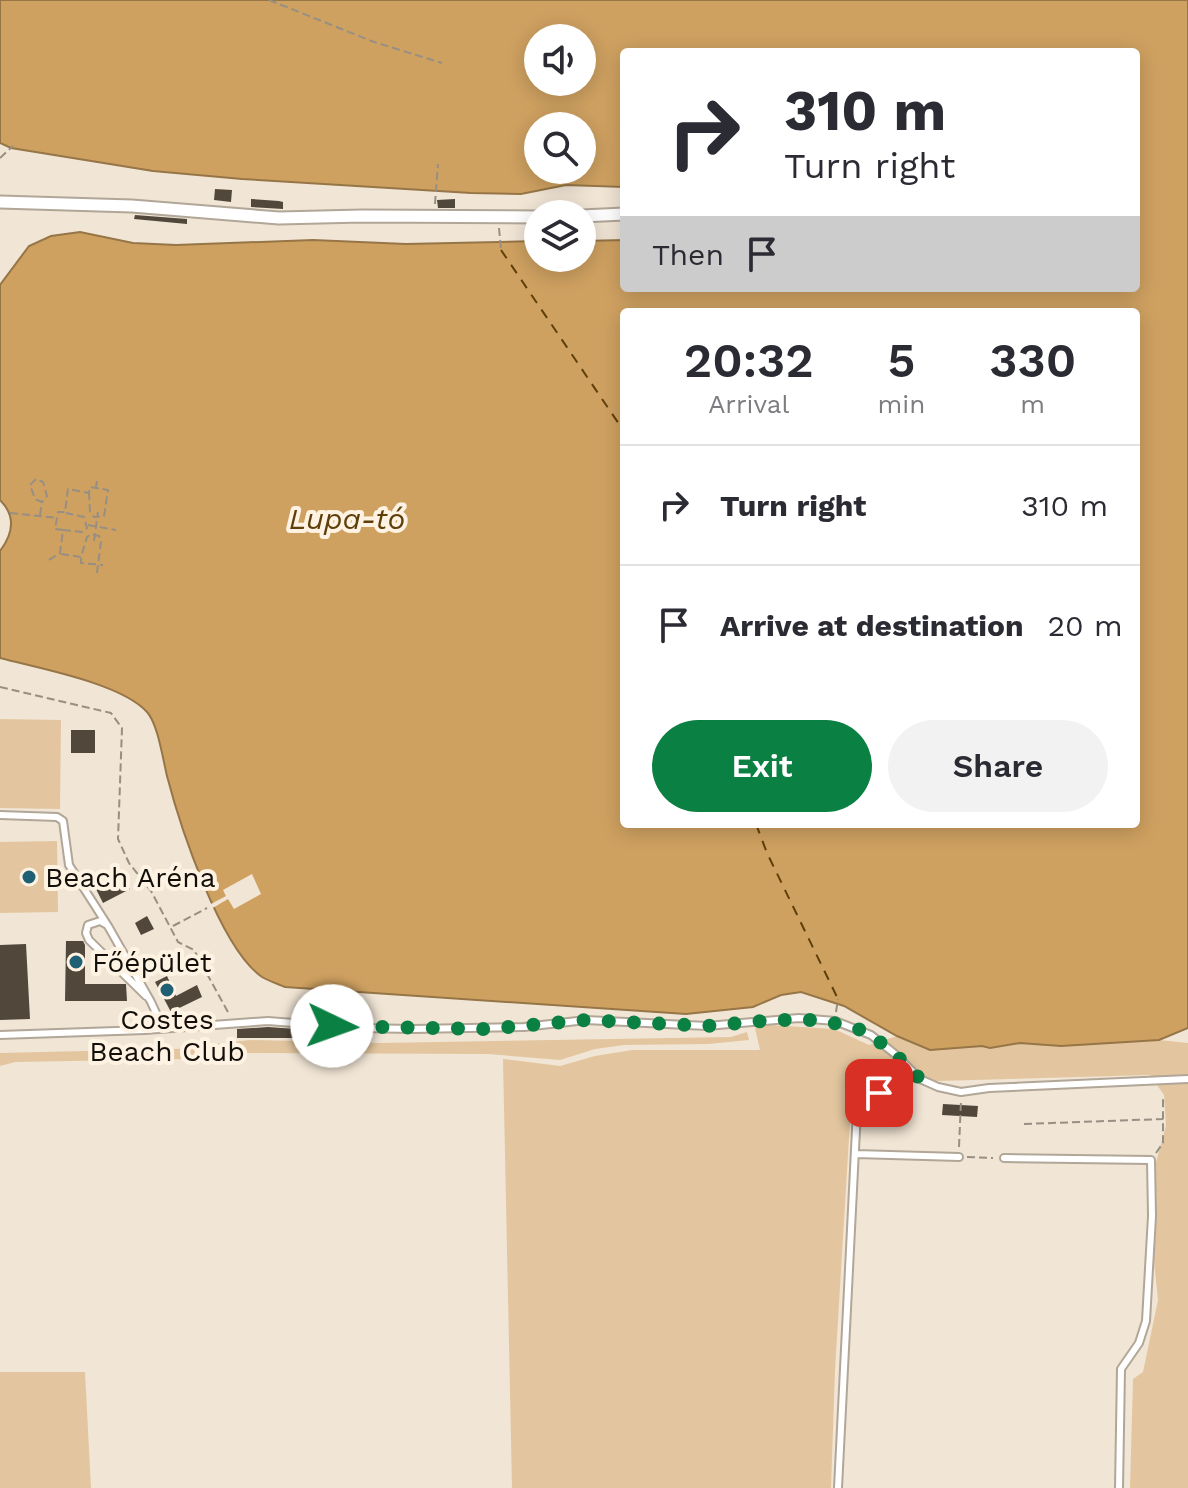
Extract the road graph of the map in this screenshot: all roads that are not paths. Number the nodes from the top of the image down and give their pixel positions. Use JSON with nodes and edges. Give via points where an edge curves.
{"nodes":[{"id":1,"x":0,"y":202,"type":"edge"},
{"id":2,"x":620,"y":214,"type":"edge"},
{"id":3,"x":596,"y":215,"type":"edge"},
{"id":4,"x":524,"y":217,"type":"edge"},
{"id":5,"x":0,"y":815,"type":"edge"},
{"id":6,"x":108,"y":926,"type":"junction"},
{"id":7,"x":151,"y":1002,"type":"junction"},
{"id":8,"x":163,"y":1028,"type":"junction"},
{"id":9,"x":0,"y":1035,"type":"edge"},
{"id":10,"x":1188,"y":1079,"type":"edge"},
{"id":11,"x":894,"y":1089,"type":"dead end"},
{"id":12,"x":856,"y":1154,"type":"junction"},
{"id":13,"x":959,"y":1157,"type":"road end"},
{"id":14,"x":1004,"y":1158,"type":"road end"},
{"id":15,"x":838,"y":1488,"type":"edge"},
{"id":16,"x":1119,"y":1488,"type":"edge"}],
"edges":[{"from":1,"to":4,"type":"street","via":[[279,218]]},
{"from":2,"to":3,"type":"street"},
{"from":5,"to":6,"type":"lane","via":[[63,821],[69,865]]},
{"from":6,"to":7,"type":"lane"},
{"from":6,"to":7,"type":"lane","via":[[100,921],[88,925],[89,940]]},
{"from":7,"to":8,"type":"lane"},
{"from":8,"to":9,"type":"lane"},
{"from":8,"to":10,"type":"lane","via":[[268,1021],[443,1029],[586,1020],[707,1026],[799,1018],[835,1021],[871,1035],[920,1079],[961,1092]]},
{"from":11,"to":12,"type":"lane","via":[[863,1097],[857,1110]]},
{"from":12,"to":13,"type":"lane"},
{"from":12,"to":15,"type":"lane"},
{"from":14,"to":16,"type":"lane","via":[[1151,1160],[1146,1321],[1121,1369]]}]}
